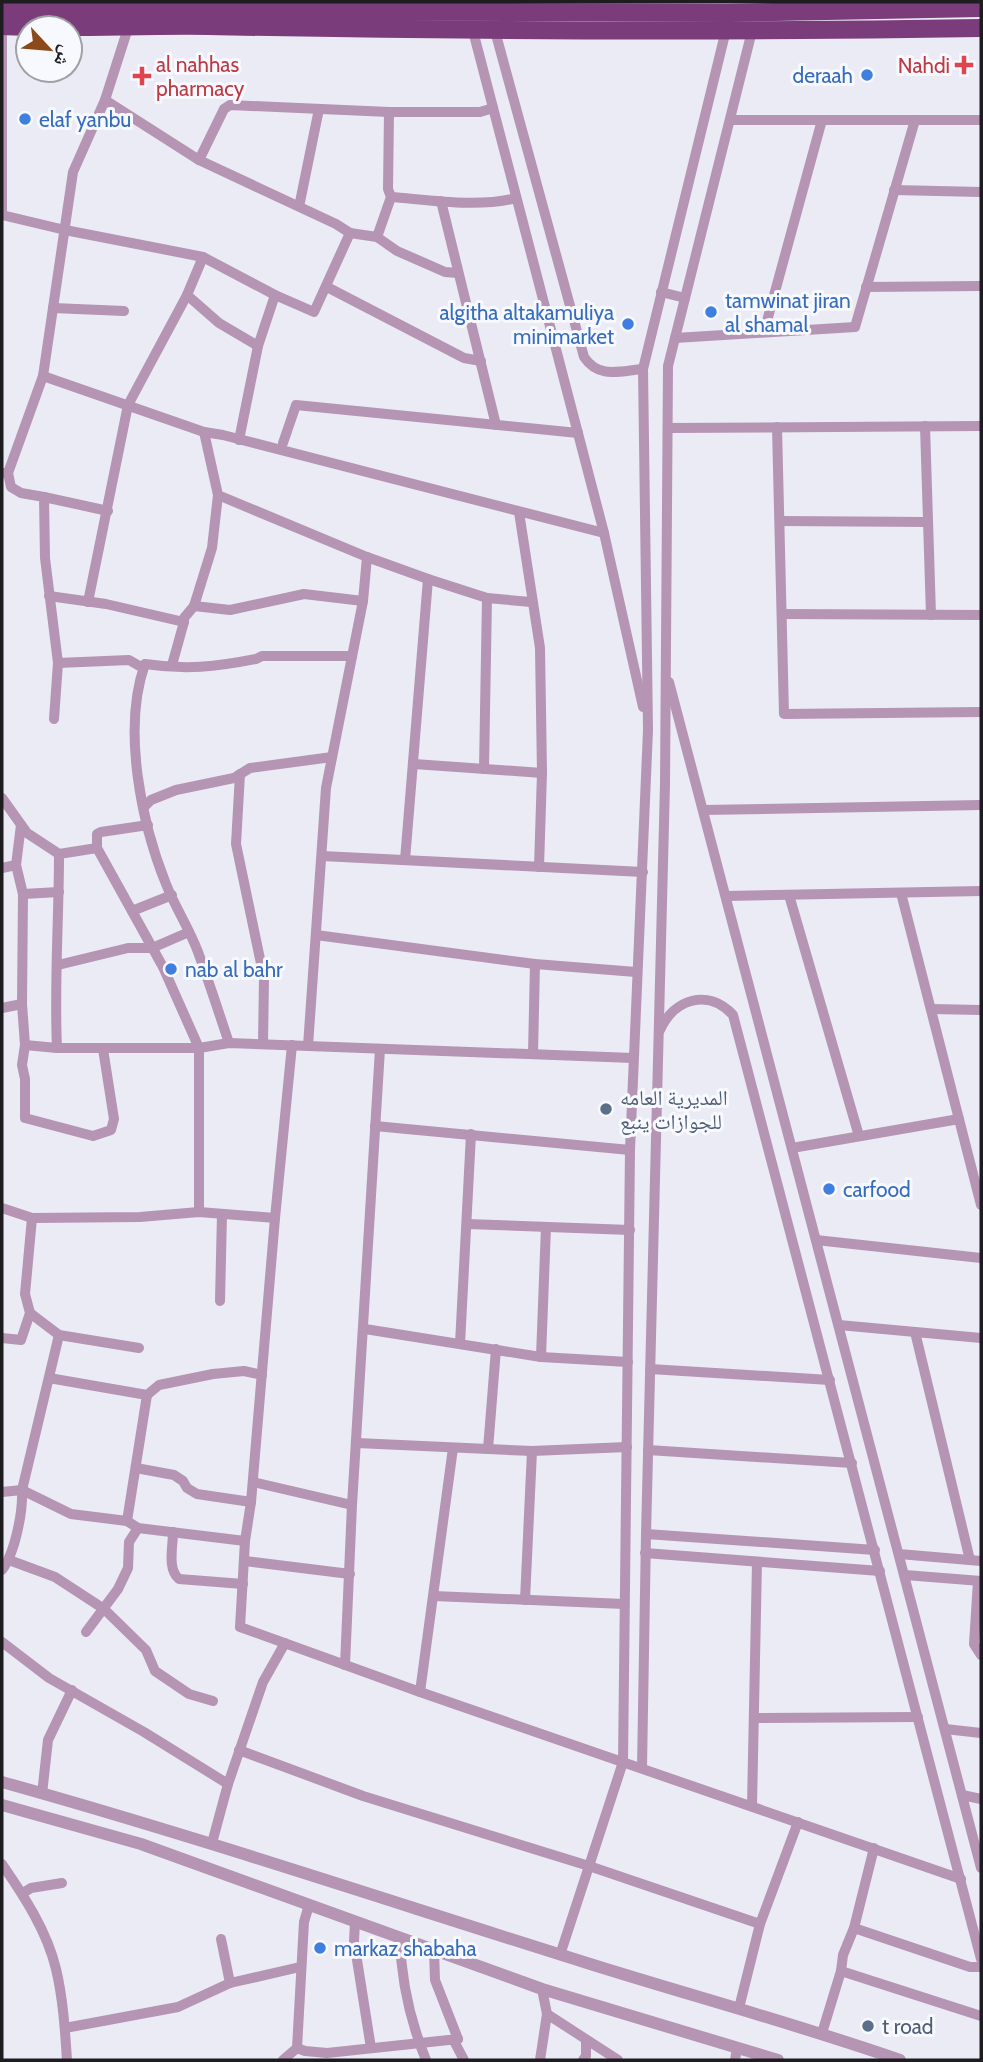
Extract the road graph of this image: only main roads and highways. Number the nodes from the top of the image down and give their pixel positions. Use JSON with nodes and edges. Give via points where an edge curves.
{"nodes":[{"id":1,"x":788,"y":7,"type":"edge"},
{"id":2,"x":981,"y":8,"type":"edge"},
{"id":3,"x":2,"y":10,"type":"edge"},
{"id":4,"x":2,"y":26,"type":"edge"},
{"id":5,"x":981,"y":28,"type":"edge"}],
"edges":[{"from":1,"to":2,"type":"highway"},
{"from":1,"to":3,"type":"highway","via":[[684,13]]},
{"from":4,"to":5,"type":"highway","via":[[472,31]]}]}
